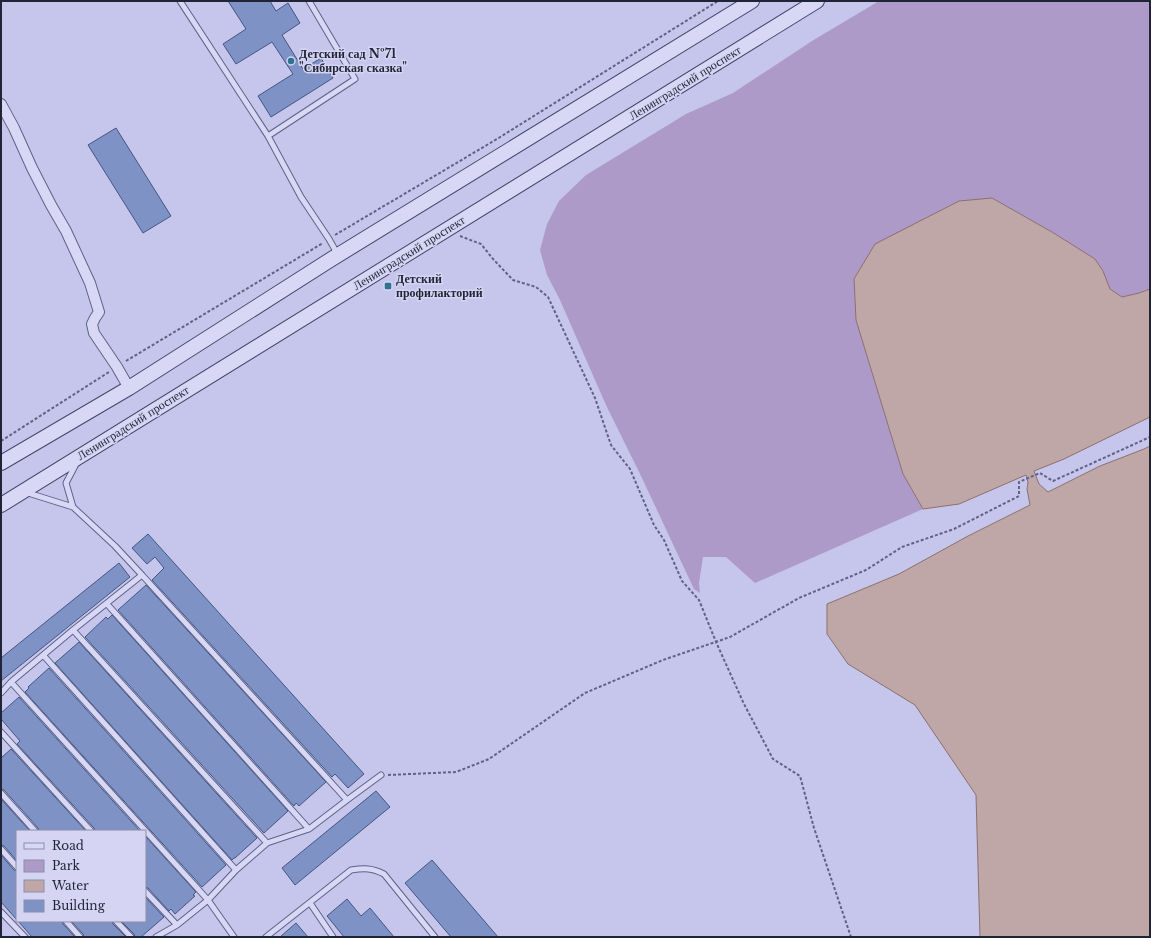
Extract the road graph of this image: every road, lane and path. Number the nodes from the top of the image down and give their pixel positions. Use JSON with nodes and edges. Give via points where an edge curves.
{"nodes":[{"id":1,"x":180,"y":1,"type":"edge"},
{"id":2,"x":309,"y":1,"type":"edge"},
{"id":3,"x":718,"y":1,"type":"edge"},
{"id":4,"x":752,"y":1,"type":"edge"},
{"id":5,"x":817,"y":1,"type":"edge"},
{"id":6,"x":1,"y":104,"type":"edge"},
{"id":7,"x":268,"y":136,"type":"junction"},
{"id":8,"x":456,"y":234,"type":"dead end"},
{"id":9,"x":329,"y":239,"type":"junction"},
{"id":10,"x":338,"y":255,"type":"junction"},
{"id":11,"x":117,"y":367,"type":"junction"},
{"id":12,"x":129,"y":388,"type":"junction"},
{"id":13,"x":1150,"y":437,"type":"edge"},
{"id":14,"x":1,"y":441,"type":"edge"},
{"id":15,"x":80,"y":456,"type":"junction"},
{"id":16,"x":1,"y":463,"type":"edge"},
{"id":17,"x":22,"y":492,"type":"junction"},
{"id":18,"x":1,"y":505,"type":"edge"},
{"id":19,"x":73,"y":507,"type":"junction"},
{"id":20,"x":142,"y":575,"type":"junction"},
{"id":21,"x":107,"y":604,"type":"junction"},
{"id":22,"x":73,"y":630,"type":"junction"},
{"id":23,"x":716,"y":642,"type":"junction"},
{"id":24,"x":43,"y":656,"type":"junction"},
{"id":25,"x":11,"y":682,"type":"junction"},
{"id":26,"x":1,"y":693,"type":"edge"},
{"id":27,"x":1,"y":732,"type":"edge"},
{"id":28,"x":381,"y":775,"type":"joint"},
{"id":29,"x":1,"y":793,"type":"edge"},
{"id":30,"x":347,"y":800,"type":"junction"},
{"id":31,"x":308,"y":829,"type":"junction"},
{"id":32,"x":34,"y":830,"type":"edge"},
{"id":33,"x":90,"y":830,"type":"edge"},
{"id":34,"x":145,"y":830,"type":"edge"},
{"id":35,"x":146,"y":831,"type":"edge"},
{"id":36,"x":267,"y":843,"type":"junction"},
{"id":37,"x":1,"y":849,"type":"edge"},
{"id":38,"x":16,"y":865,"type":"edge"},
{"id":39,"x":236,"y":870,"type":"junction"},
{"id":40,"x":146,"y":891,"type":"edge"},
{"id":41,"x":208,"y":900,"type":"junction"},
{"id":42,"x":310,"y":902,"type":"junction"},
{"id":43,"x":1,"y":912,"type":"edge"},
{"id":44,"x":67,"y":922,"type":"edge"},
{"id":45,"x":117,"y":922,"type":"edge"},
{"id":46,"x":177,"y":925,"type":"junction"},
{"id":47,"x":25,"y":937,"type":"edge"},
{"id":48,"x":80,"y":937,"type":"edge"},
{"id":49,"x":131,"y":937,"type":"edge"},
{"id":50,"x":156,"y":937,"type":"edge"},
{"id":51,"x":234,"y":937,"type":"edge"},
{"id":52,"x":266,"y":937,"type":"edge"},
{"id":53,"x":333,"y":937,"type":"edge"},
{"id":54,"x":435,"y":937,"type":"edge"},
{"id":55,"x":851,"y":937,"type":"edge"}],
"edges":[{"from":1,"to":7,"type":"lane"},
{"from":2,"to":7,"type":"lane","via":[[355,79]]},
{"from":3,"to":9,"type":"path","via":[[497,139]]},
{"from":4,"to":10,"type":"main road"},
{"from":5,"to":15,"type":"main road","name":"Ленинградский проспект"},
{"from":6,"to":11,"type":"street","via":[[90,283],[99,312],[92,324],[94,333]]},
{"from":7,"to":9,"type":"lane","via":[[301,197]]},
{"from":8,"to":23,"type":"path","via":[[481,244],[513,280],[536,287],[548,297],[595,398],[611,445],[630,469],[682,581],[699,600]]},
{"from":9,"to":10,"type":"lane"},
{"from":9,"to":11,"type":"path"},
{"from":10,"to":12,"type":"main road"},
{"from":11,"to":12,"type":"street"},
{"from":11,"to":14,"type":"path"},
{"from":12,"to":16,"type":"main road"},
{"from":13,"to":23,"type":"path","via":[[1053,481],[1040,473],[1019,482],[1020,496],[954,529],[902,547],[866,570],[799,598],[730,637]]},
{"from":15,"to":17,"type":"main road","name":"Ленинградский проспект"},
{"from":15,"to":19,"type":"lane","via":[[66,483]]},
{"from":17,"to":18,"type":"main road","name":"Ленинградский проспект"},
{"from":17,"to":19,"type":"lane"},
{"from":19,"to":20,"type":"lane"},
{"from":20,"to":21,"type":"lane"},
{"from":20,"to":30,"type":"lane"},
{"from":21,"to":22,"type":"lane"},
{"from":21,"to":31,"type":"lane"},
{"from":22,"to":24,"type":"lane"},
{"from":22,"to":36,"type":"lane"},
{"from":23,"to":28,"type":"path","via":[[663,660],[585,693],[489,759],[456,772]]},
{"from":23,"to":55,"type":"path","via":[[773,759],[800,776],[814,828]]},
{"from":24,"to":25,"type":"lane"},
{"from":24,"to":39,"type":"lane"},
{"from":25,"to":26,"type":"lane"},
{"from":25,"to":34,"type":"lane"},
{"from":27,"to":33,"type":"lane"},
{"from":28,"to":30,"type":"lane"},
{"from":29,"to":32,"type":"lane"},
{"from":30,"to":31,"type":"lane"},
{"from":31,"to":36,"type":"lane"},
{"from":35,"to":41,"type":"lane"},
{"from":36,"to":39,"type":"lane"},
{"from":37,"to":38,"type":"lane"},
{"from":39,"to":41,"type":"lane"},
{"from":40,"to":46,"type":"lane"},
{"from":41,"to":46,"type":"lane"},
{"from":41,"to":51,"type":"lane"},
{"from":42,"to":52,"type":"lane"},
{"from":42,"to":53,"type":"lane"},
{"from":42,"to":54,"type":"lane","via":[[351,870],[373,868],[384,874]]},
{"from":43,"to":47,"type":"lane"},
{"from":44,"to":48,"type":"lane"},
{"from":45,"to":49,"type":"lane"},
{"from":46,"to":50,"type":"lane"}]}
